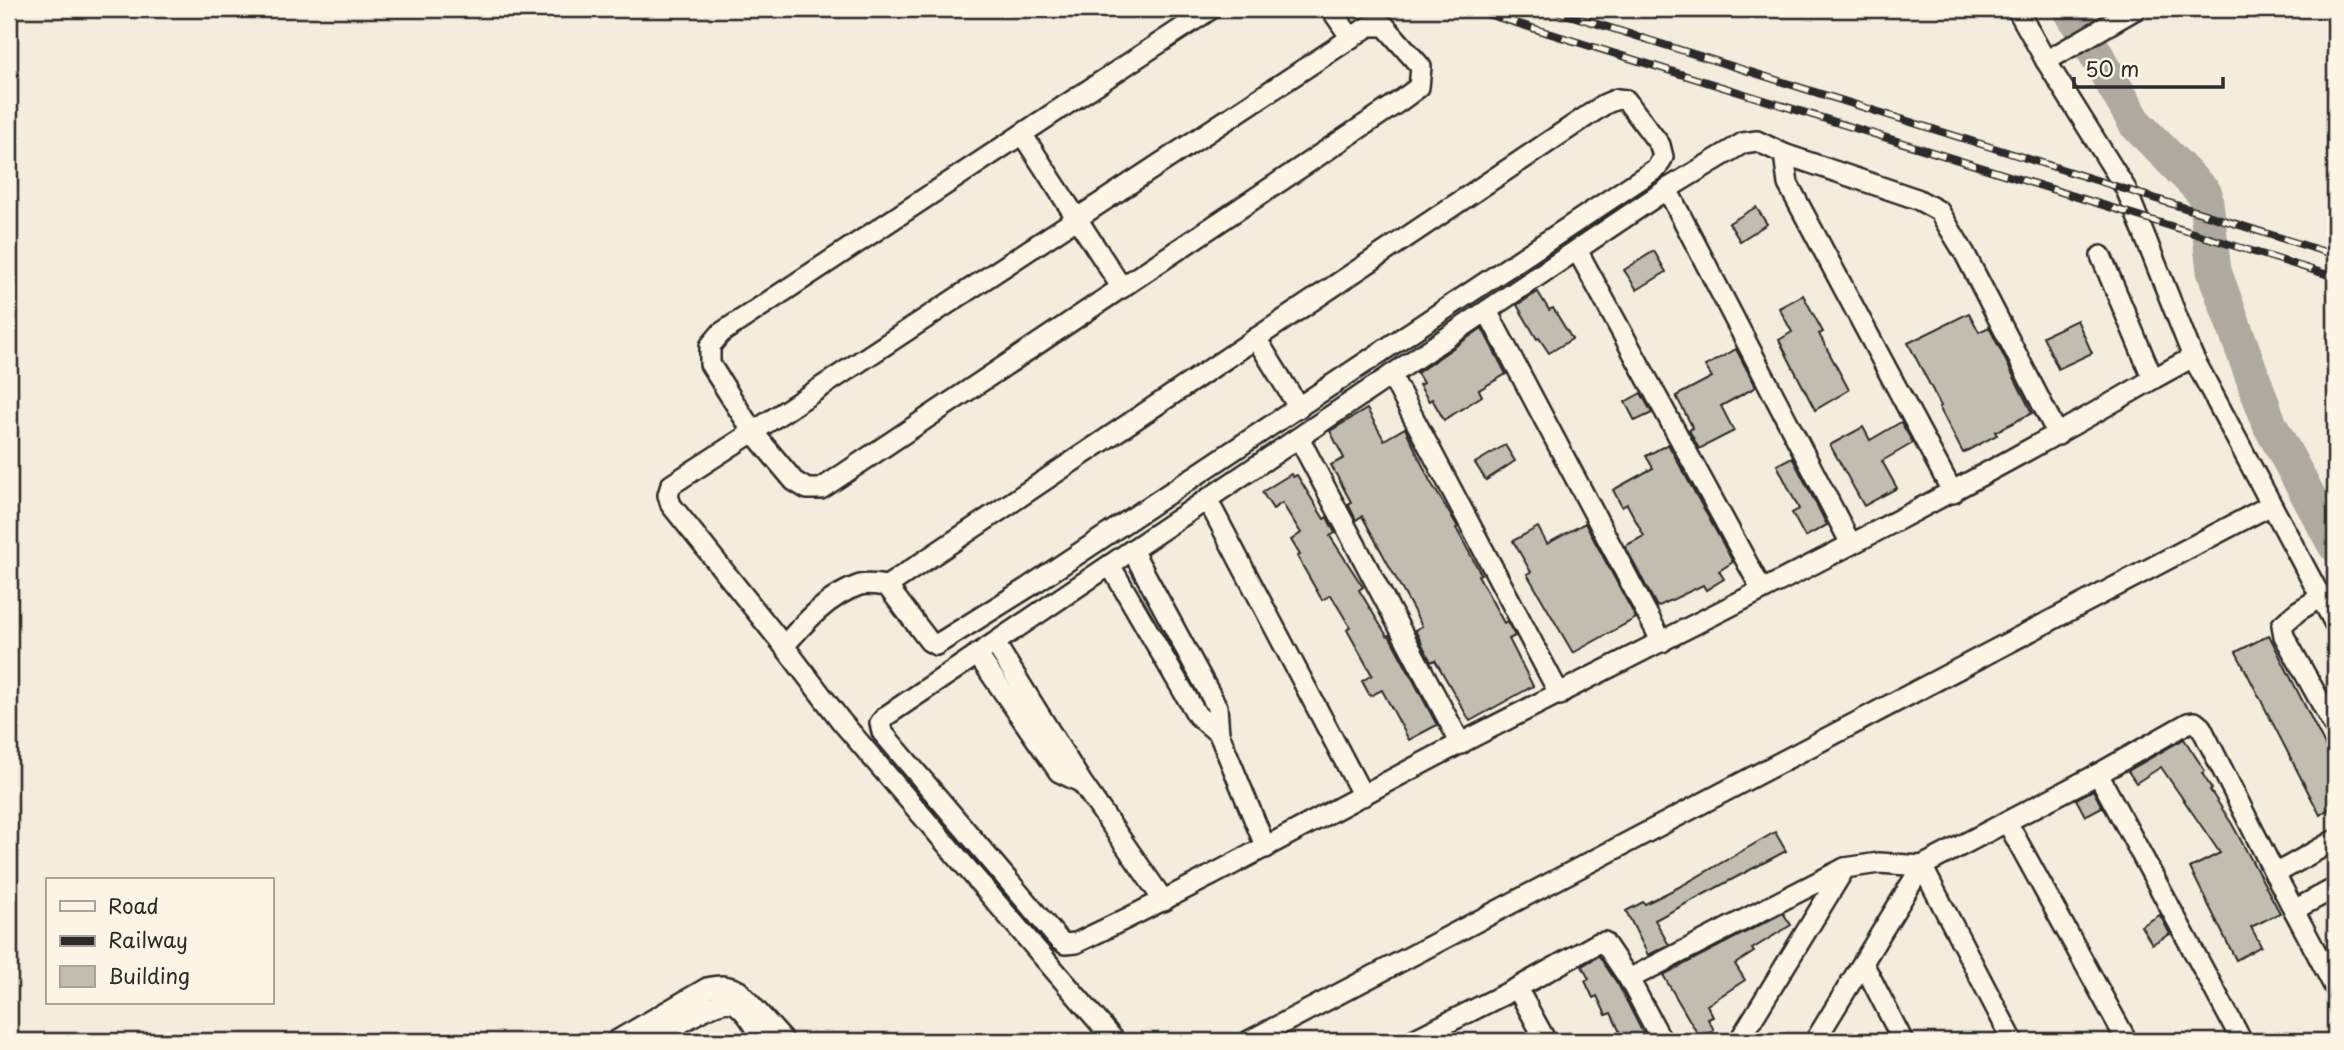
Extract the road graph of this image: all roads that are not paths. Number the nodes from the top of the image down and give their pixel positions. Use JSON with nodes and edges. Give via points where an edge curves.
{"nodes":[{"id":1,"x":1211,"y":9,"type":"edge"},
{"id":2,"x":1331,"y":9,"type":"edge"},
{"id":3,"x":2017,"y":9,"type":"edge"},
{"id":4,"x":2136,"y":9,"type":"edge"},
{"id":5,"x":1351,"y":38,"type":"junction"},
{"id":6,"x":2053,"y":57,"type":"junction"},
{"id":7,"x":1022,"y":134,"type":"junction"},
{"id":8,"x":1784,"y":154,"type":"junction"},
{"id":9,"x":1667,"y":189,"type":"junction"},
{"id":10,"x":1077,"y":219,"type":"junction"},
{"id":11,"x":1577,"y":250,"type":"junction"},
{"id":12,"x":2101,"y":256,"type":"dead end"},
{"id":13,"x":1122,"y":288,"type":"junction"},
{"id":14,"x":1487,"y":311,"type":"junction"},
{"id":15,"x":1256,"y":338,"type":"junction"},
{"id":16,"x":2176,"y":367,"type":"junction"},
{"id":17,"x":1391,"y":375,"type":"junction"},
{"id":18,"x":1299,"y":408,"type":"junction"},
{"id":19,"x":753,"y":432,"type":"junction"},
{"id":20,"x":2059,"y":435,"type":"junction"},
{"id":21,"x":1298,"y":438,"type":"junction"},
{"id":22,"x":1953,"y":493,"type":"junction"},
{"id":23,"x":1207,"y":499,"type":"junction"},
{"id":24,"x":2271,"y":505,"type":"junction"},
{"id":25,"x":1851,"y":544,"type":"junction"},
{"id":26,"x":1132,"y":550,"type":"junction"},
{"id":27,"x":1111,"y":565,"type":"junction"},
{"id":28,"x":887,"y":586,"type":"junction"},
{"id":29,"x":1762,"y":590,"type":"junction"},
{"id":30,"x":2311,"y":604,"type":"junction"},
{"id":31,"x":2335,"y":624,"type":"edge"},
{"id":32,"x":1662,"y":642,"type":"junction"},
{"id":33,"x":995,"y":643,"type":"junction"},
{"id":34,"x":783,"y":646,"type":"junction"},
{"id":35,"x":978,"y":654,"type":"junction"},
{"id":36,"x":1560,"y":695,"type":"junction"},
{"id":37,"x":2335,"y":728,"type":"edge"},
{"id":38,"x":1219,"y":734,"type":"junction"},
{"id":39,"x":1461,"y":744,"type":"junction"},
{"id":40,"x":2098,"y":774,"type":"junction"},
{"id":41,"x":1082,"y":783,"type":"junction"},
{"id":42,"x":1363,"y":796,"type":"junction"},
{"id":43,"x":2007,"y":822,"type":"junction"},
{"id":44,"x":2335,"y":840,"type":"edge"},
{"id":45,"x":1266,"y":848,"type":"junction"},
{"id":46,"x":1922,"y":866,"type":"junction"},
{"id":47,"x":1846,"y":868,"type":"junction"},
{"id":48,"x":2275,"y":874,"type":"junction"},
{"id":49,"x":2335,"y":888,"type":"edge"},
{"id":50,"x":1164,"y":901,"type":"junction"},
{"id":51,"x":2294,"y":910,"type":"junction"},
{"id":52,"x":1863,"y":963,"type":"junction"},
{"id":53,"x":1629,"y":979,"type":"junction"},
{"id":54,"x":1517,"y":988,"type":"junction"},
{"id":55,"x":2335,"y":988,"type":"edge"},
{"id":56,"x":1435,"y":1036,"type":"edge"},
{"id":57,"x":616,"y":1041,"type":"edge"},
{"id":58,"x":653,"y":1041,"type":"edge"},
{"id":59,"x":764,"y":1041,"type":"edge"},
{"id":60,"x":784,"y":1041,"type":"edge"},
{"id":61,"x":1115,"y":1041,"type":"edge"},
{"id":62,"x":1249,"y":1041,"type":"edge"},
{"id":63,"x":1411,"y":1041,"type":"edge"},
{"id":64,"x":1546,"y":1041,"type":"edge"},
{"id":65,"x":1662,"y":1041,"type":"edge"},
{"id":66,"x":1739,"y":1041,"type":"edge"},
{"id":67,"x":1815,"y":1041,"type":"edge"},
{"id":68,"x":1903,"y":1041,"type":"edge"},
{"id":69,"x":2013,"y":1041,"type":"edge"},
{"id":70,"x":2127,"y":1041,"type":"edge"},
{"id":71,"x":2242,"y":1041,"type":"edge"}],
"edges":[{"from":1,"to":7,"type":"street"},
{"from":2,"to":5,"type":"street"},
{"from":3,"to":6,"type":"street"},
{"from":4,"to":6,"type":"street"},
{"from":5,"to":10,"type":"street"},
{"from":5,"to":13,"type":"street","via":[[1369,26],[1385,26],[1421,67],[1419,87]]},
{"from":6,"to":16,"type":"street","via":[[2126,189]]},
{"from":7,"to":10,"type":"street"},
{"from":7,"to":19,"type":"street","via":[[722,333],[710,346],[710,364]]},
{"from":8,"to":9,"type":"street","via":[[1757,141],[1743,143]]},
{"from":8,"to":20,"type":"street","via":[[1917,199],[1939,211]]},
{"from":8,"to":22,"type":"street","via":[[1788,184]]},
{"from":9,"to":11,"type":"street"},
{"from":9,"to":25,"type":"street"},
{"from":10,"to":13,"type":"street"},
{"from":10,"to":19,"type":"street"},
{"from":11,"to":14,"type":"street"},
{"from":11,"to":29,"type":"street"},
{"from":12,"to":16,"type":"street"},
{"from":13,"to":19,"type":"street","via":[[821,489],[807,489],[794,481]]},
{"from":14,"to":17,"type":"street"},
{"from":14,"to":32,"type":"street"},
{"from":15,"to":18,"type":"street"},
{"from":15,"to":18,"type":"street","via":[[1605,104],[1626,100],[1660,145],[1663,158],[1657,168]]},
{"from":15,"to":28,"type":"street"},
{"from":16,"to":20,"type":"street"},
{"from":16,"to":24,"type":"street"},
{"from":17,"to":21,"type":"street"},
{"from":17,"to":36,"type":"street"},
{"from":18,"to":28,"type":"street","via":[[936,645]]},
{"from":19,"to":34,"type":"street","via":[[671,485],[668,495],[671,505]]},
{"from":20,"to":22,"type":"street"},
{"from":21,"to":23,"type":"street"},
{"from":21,"to":39,"type":"street"},
{"from":22,"to":25,"type":"street"},
{"from":23,"to":26,"type":"street"},
{"from":23,"to":42,"type":"street"},
{"from":24,"to":30,"type":"street"},
{"from":24,"to":62,"type":"street"},
{"from":25,"to":29,"type":"street"},
{"from":26,"to":27,"type":"street"},
{"from":26,"to":38,"type":"street","via":[[1217,707]]},
{"from":27,"to":33,"type":"street"},
{"from":27,"to":38,"type":"street","via":[[1198,715]]},
{"from":28,"to":34,"type":"street","via":[[862,584],[834,599]]},
{"from":29,"to":32,"type":"street"},
{"from":30,"to":31,"type":"street"},
{"from":30,"to":37,"type":"street","via":[[2282,625],[2284,636]]},
{"from":32,"to":36,"type":"street"},
{"from":33,"to":35,"type":"street"},
{"from":33,"to":41,"type":"street"},
{"from":34,"to":61,"type":"street"},
{"from":35,"to":41,"type":"street","via":[[1059,772]]},
{"from":35,"to":50,"type":"street","via":[[886,716],[880,723],[882,732],[1065,944]]},
{"from":36,"to":39,"type":"street"},
{"from":38,"to":45,"type":"street"},
{"from":39,"to":42,"type":"street"},
{"from":40,"to":43,"type":"street"},
{"from":40,"to":48,"type":"street","via":[[2195,722]]},
{"from":40,"to":71,"type":"street"},
{"from":41,"to":50,"type":"street"},
{"from":42,"to":45,"type":"street"},
{"from":43,"to":46,"type":"street"},
{"from":43,"to":70,"type":"street"},
{"from":44,"to":48,"type":"street"},
{"from":45,"to":50,"type":"street"},
{"from":46,"to":47,"type":"street","via":[[1879,863]]},
{"from":46,"to":52,"type":"street"},
{"from":46,"to":69,"type":"street"},
{"from":47,"to":53,"type":"street"},
{"from":47,"to":66,"type":"street"},
{"from":48,"to":51,"type":"street"},
{"from":49,"to":51,"type":"street"},
{"from":51,"to":55,"type":"street"},
{"from":52,"to":67,"type":"street"},
{"from":52,"to":68,"type":"street"},
{"from":53,"to":54,"type":"street","via":[[1604,942]]},
{"from":53,"to":65,"type":"street"},
{"from":54,"to":56,"type":"street"},
{"from":54,"to":64,"type":"street"},
{"from":56,"to":63,"type":"street"},
{"from":57,"to":60,"type":"street","via":[[718,985],[739,991]]},
{"from":58,"to":59,"type":"street","via":[[714,1004],[729,1001],[746,1014]]}]}
